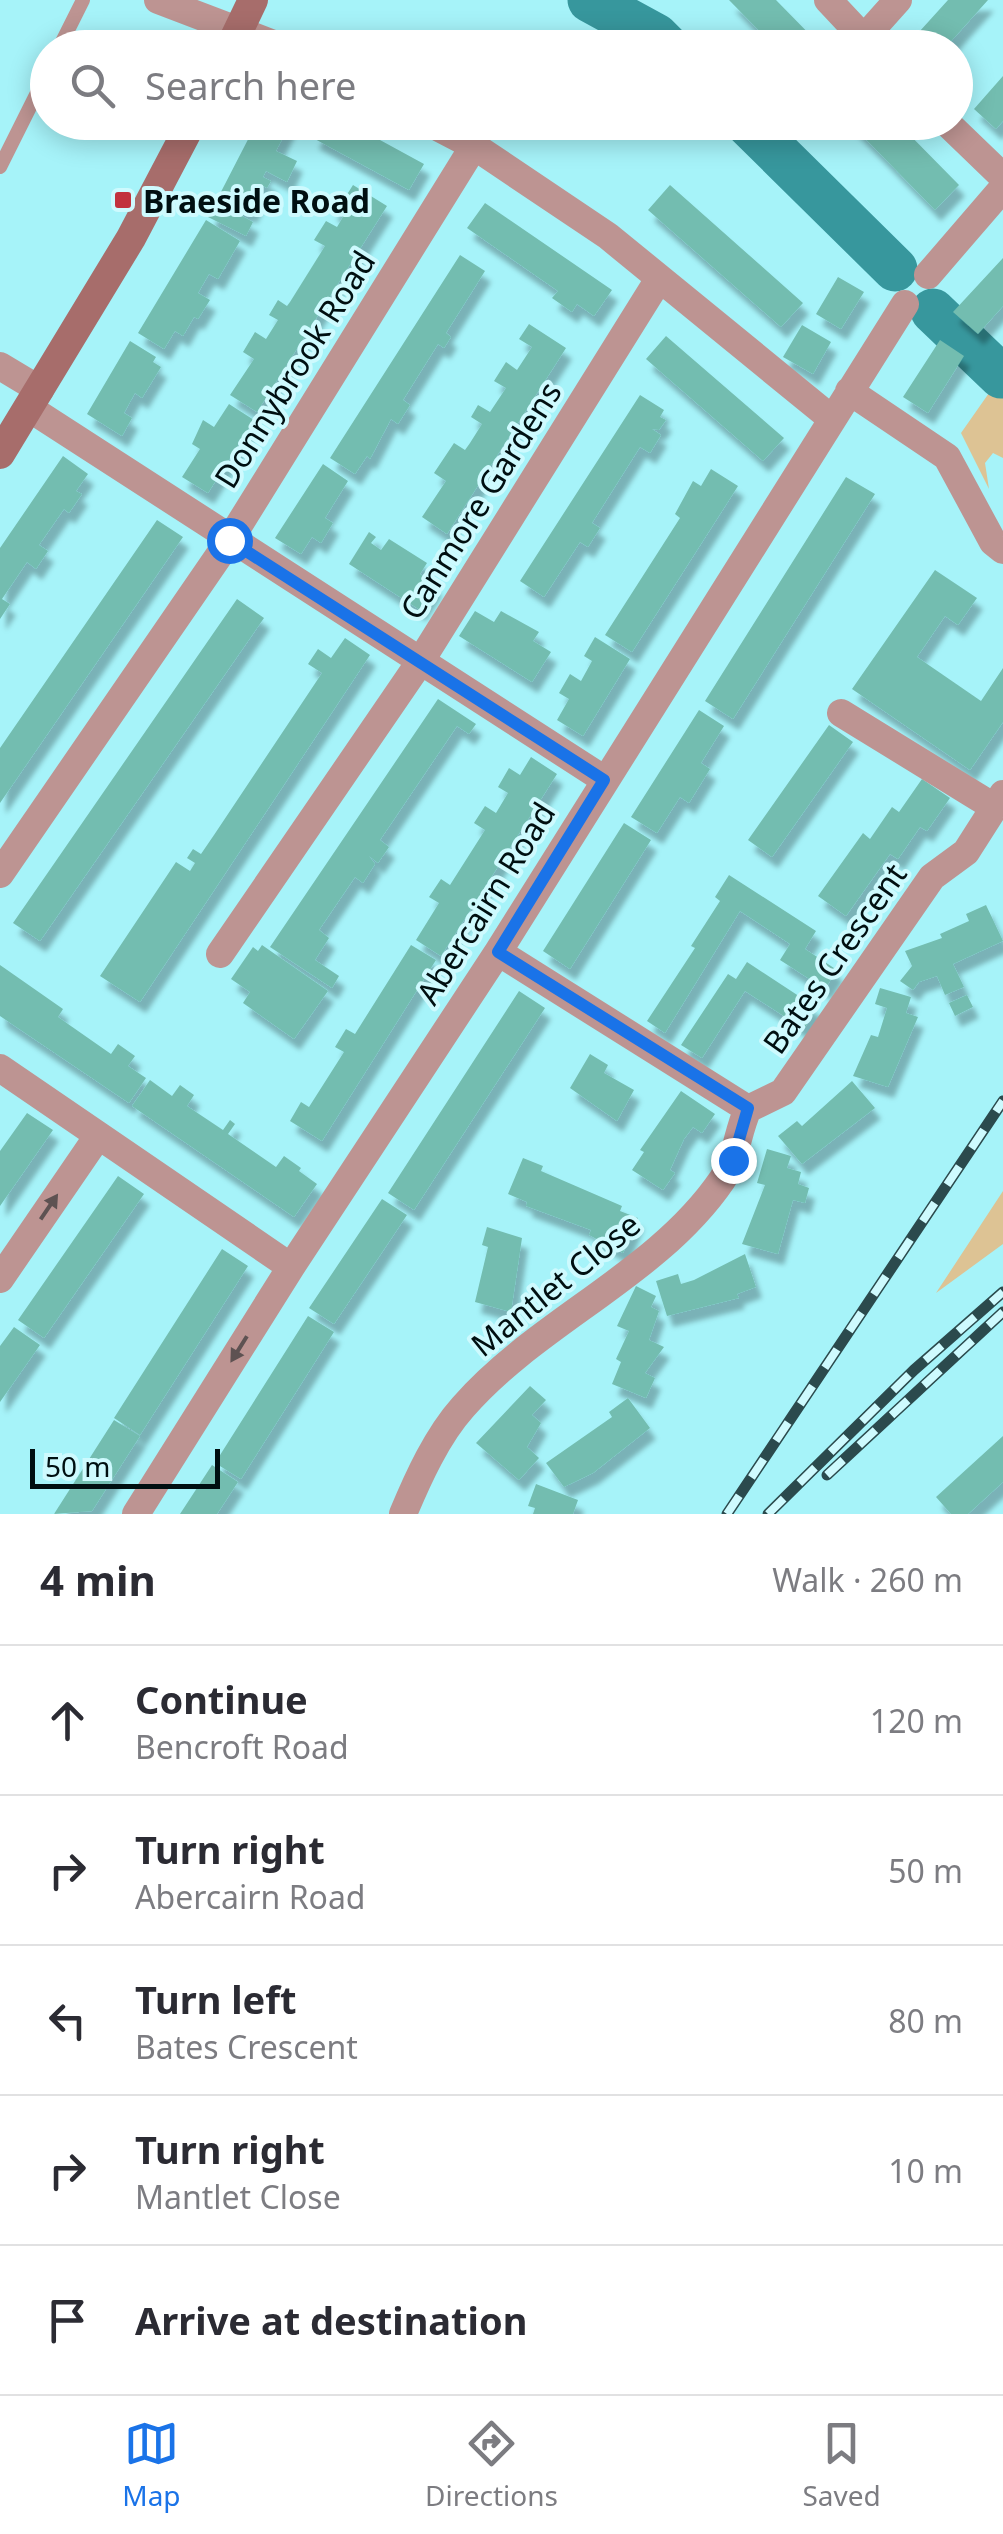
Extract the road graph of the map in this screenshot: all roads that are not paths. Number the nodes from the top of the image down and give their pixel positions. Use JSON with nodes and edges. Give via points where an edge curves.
{"nodes":[{"id":1,"x":82,"y":0,"type":"edge"},
{"id":2,"x":158,"y":0,"type":"edge"},
{"id":3,"x":828,"y":0,"type":"edge"},
{"id":4,"x":898,"y":0,"type":"edge"},
{"id":5,"x":241,"y":25,"type":"edge"},
{"id":6,"x":68,"y":30,"type":"edge"},
{"id":7,"x":857,"y":30,"type":"edge"},
{"id":8,"x":878,"y":30,"type":"edge"},
{"id":9,"x":30,"y":107,"type":"edge"},
{"id":10,"x":183,"y":140,"type":"edge"},
{"id":11,"x":462,"y":140,"type":"edge"},
{"id":12,"x":964,"y":140,"type":"edge"},
{"id":13,"x":474,"y":146,"type":"junction"},
{"id":14,"x":0,"y":168,"type":"edge"},
{"id":15,"x":1003,"y":178,"type":"edge"},
{"id":16,"x":1003,"y":188,"type":"edge"},
{"id":17,"x":928,"y":275,"type":"joint"},
{"id":18,"x":659,"y":278,"type":"junction"},
{"id":19,"x":905,"y":304,"type":"joint"},
{"id":20,"x":0,"y":366,"type":"edge"},
{"id":21,"x":849,"y":391,"type":"junction"},
{"id":22,"x":35,"y":399,"type":"junction"},
{"id":23,"x":832,"y":418,"type":"junction"},
{"id":24,"x":0,"y":454,"type":"edge"},
{"id":25,"x":229,"y":540,"type":"junction"},
{"id":26,"x":1003,"y":550,"type":"edge"},
{"id":27,"x":420,"y":662,"type":"junction"},
{"id":28,"x":841,"y":713,"type":"dead end"},
{"id":29,"x":604,"y":780,"type":"junction"},
{"id":30,"x":999,"y":801,"type":"edge"},
{"id":31,"x":0,"y":874,"type":"edge"},
{"id":32,"x":498,"y":952,"type":"junction"},
{"id":33,"x":220,"y":954,"type":"dead end"},
{"id":34,"x":0,"y":1068,"type":"edge"},
{"id":35,"x":748,"y":1108,"type":"junction"},
{"id":36,"x":98,"y":1136,"type":"junction"},
{"id":37,"x":291,"y":1267,"type":"junction"},
{"id":38,"x":0,"y":1279,"type":"edge"},
{"id":39,"x":136,"y":1514,"type":"edge"},
{"id":40,"x":404,"y":1514,"type":"edge"}],
"edges":[{"from":1,"to":6,"type":"lane"},
{"from":2,"to":5,"type":"street"},
{"from":3,"to":7,"type":"street"},
{"from":4,"to":8,"type":"street"},
{"from":9,"to":14,"type":"lane"},
{"from":10,"to":22,"type":"main road"},
{"from":11,"to":13,"type":"street"},
{"from":12,"to":15,"type":"street"},
{"from":13,"to":18,"type":"street"},
{"from":13,"to":25,"type":"street","name":"Donnybrook Road"},
{"from":16,"to":17,"type":"street","name":"Abercairn Road"},
{"from":17,"to":19,"type":"lane","name":"Abercairn Road"},
{"from":18,"to":23,"type":"street"},
{"from":18,"to":27,"type":"street","name":"Canmore Gardens"},
{"from":19,"to":21,"type":"street","name":"Abercairn Road"},
{"from":20,"to":22,"type":"street"},
{"from":21,"to":23,"type":"street","name":"Abercairn Road"},
{"from":21,"to":26,"type":"street","via":[[947,457]]},
{"from":22,"to":24,"type":"main road"},
{"from":22,"to":25,"type":"street"},
{"from":23,"to":29,"type":"street","name":"Abercairn Road"},
{"from":25,"to":27,"type":"street"},
{"from":25,"to":31,"type":"street","name":"Donnybrook Road"},
{"from":27,"to":29,"type":"street"},
{"from":27,"to":33,"type":"street","name":"Canmore Gardens"},
{"from":28,"to":30,"type":"street"},
{"from":29,"to":32,"type":"street","name":"Abercairn Road"},
{"from":30,"to":35,"type":"street","name":"Bates Crescent","via":[[966,852],[932,878],[783,1092]]},
{"from":32,"to":35,"type":"street"},
{"from":32,"to":37,"type":"street","name":"Abercairn Road"},
{"from":34,"to":36,"type":"street"},
{"from":35,"to":40,"type":"street","name":"Mantlet Close","via":[[720,1182],[657,1249],[463,1406]]},
{"from":36,"to":37,"type":"street"},
{"from":38,"to":36,"type":"street","one_way":true},
{"from":37,"to":39,"type":"street","name":"Abercairn Road","one_way":true}]}
